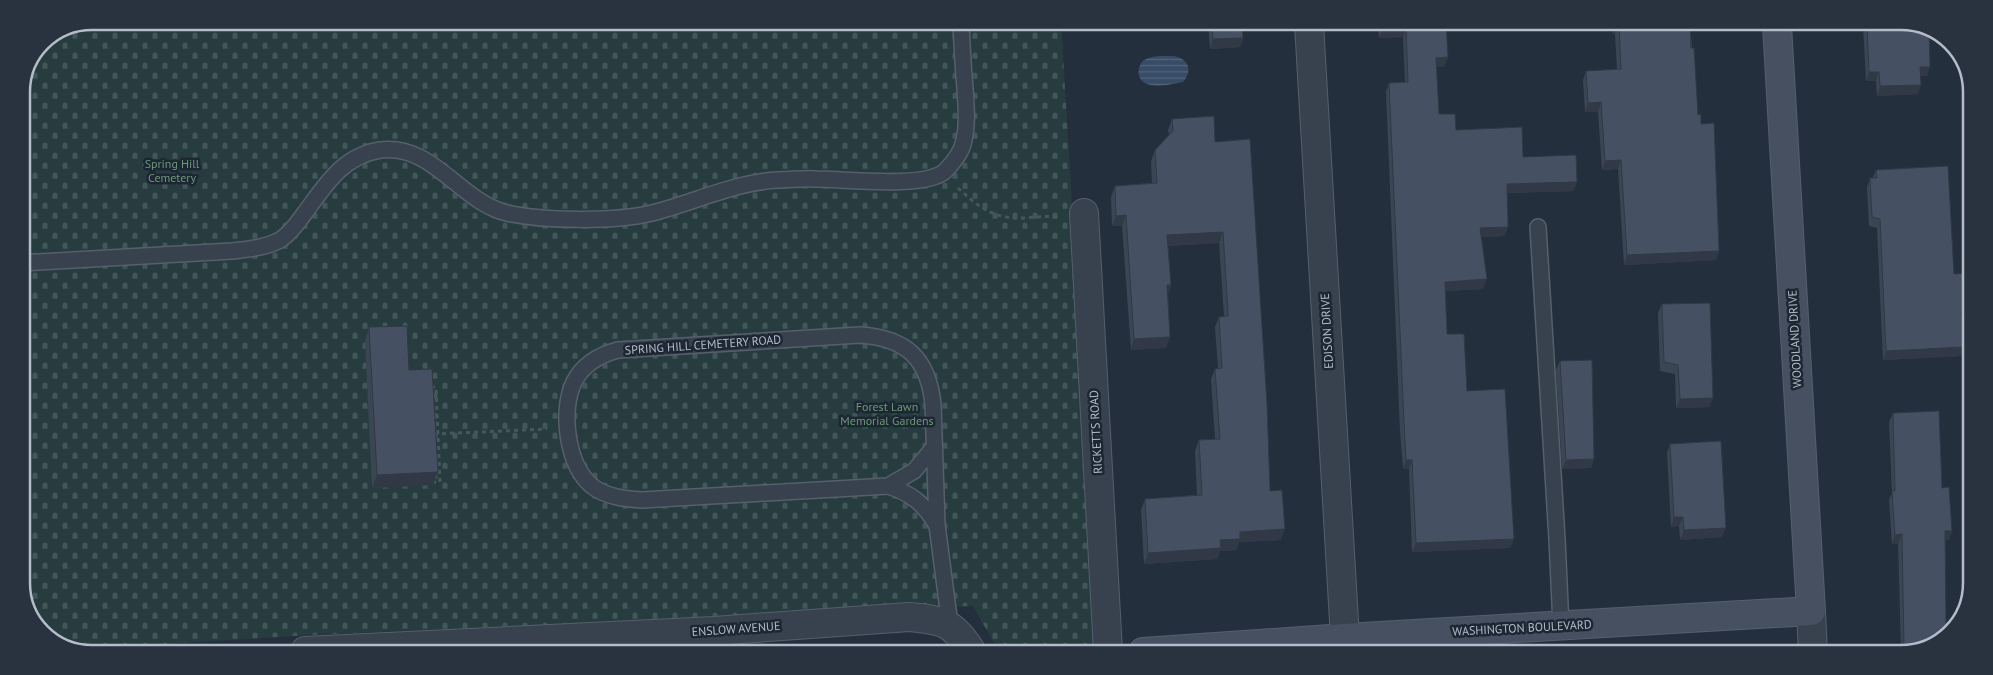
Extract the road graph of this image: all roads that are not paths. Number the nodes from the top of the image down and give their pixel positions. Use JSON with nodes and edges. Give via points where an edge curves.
{"nodes":[{"id":1,"x":961,"y":30,"type":"edge"},
{"id":2,"x":1309,"y":30,"type":"edge"},
{"id":3,"x":1777,"y":30,"type":"edge"},
{"id":4,"x":1084,"y":221,"type":"road end"},
{"id":5,"x":1538,"y":227,"type":"dead end"},
{"id":6,"x":30,"y":262,"type":"edge"},
{"id":7,"x":934,"y":447,"type":"junction"},
{"id":8,"x":888,"y":486,"type":"junction"},
{"id":9,"x":937,"y":525,"type":"junction"},
{"id":10,"x":1811,"y":610,"type":"junction"},
{"id":11,"x":950,"y":625,"type":"junction"},
{"id":12,"x":1561,"y":626,"type":"junction"},
{"id":13,"x":1345,"y":638,"type":"junction"},
{"id":14,"x":428,"y":645,"type":"edge"},
{"id":15,"x":966,"y":645,"type":"edge"},
{"id":16,"x":1108,"y":645,"type":"edge"},
{"id":17,"x":1244,"y":645,"type":"edge"},
{"id":18,"x":1813,"y":645,"type":"edge"}],
"edges":[{"from":1,"to":6,"type":"lane","via":[[967,120],[958,157],[943,174],[898,181],[766,181],[649,214],[601,219],[534,217],[505,212],[485,204],[422,158],[402,151],[382,150],[345,164],[330,178],[298,223],[280,240],[262,247]]},
{"from":2,"to":13,"type":"street","name":"EDISON DRIVE"},
{"from":3,"to":10,"type":"street","name":"WOODLAND DRIVE"},
{"from":4,"to":16,"type":"street","name":"RICKETTS ROAD"},
{"from":5,"to":12,"type":"lane"},
{"from":7,"to":8,"type":"lane","name":"SPRING HILL CEMETERY ROAD","via":[[914,470]]},
{"from":7,"to":8,"type":"lane","name":"SPRING HILL CEMETERY ROAD","via":[[931,387],[926,372],[905,347],[877,336],[618,350],[602,354],[589,363],[577,377],[570,393],[568,429],[573,460],[592,486],[623,499]]},
{"from":7,"to":9,"type":"lane","name":"SPRING HILL CEMETERY ROAD"},
{"from":8,"to":9,"type":"lane","name":"SPRING HILL CEMETERY ROAD","via":[[916,499]]},
{"from":9,"to":11,"type":"lane","name":"SPRING HILL CEMETERY ROAD"},
{"from":10,"to":12,"type":"street","name":"WASHINGTON BOULEVARD"},
{"from":10,"to":18,"type":"street","name":"WOODLAND DRIVE"},
{"from":11,"to":14,"type":"street","name":"ENSLOW AVENUE","via":[[933,619],[909,617],[714,631]]},
{"from":11,"to":15,"type":"street"},
{"from":12,"to":13,"type":"street","name":"WASHINGTON BOULEVARD"},
{"from":13,"to":17,"type":"street","name":"WASHINGTON BOULEVARD"}]}
